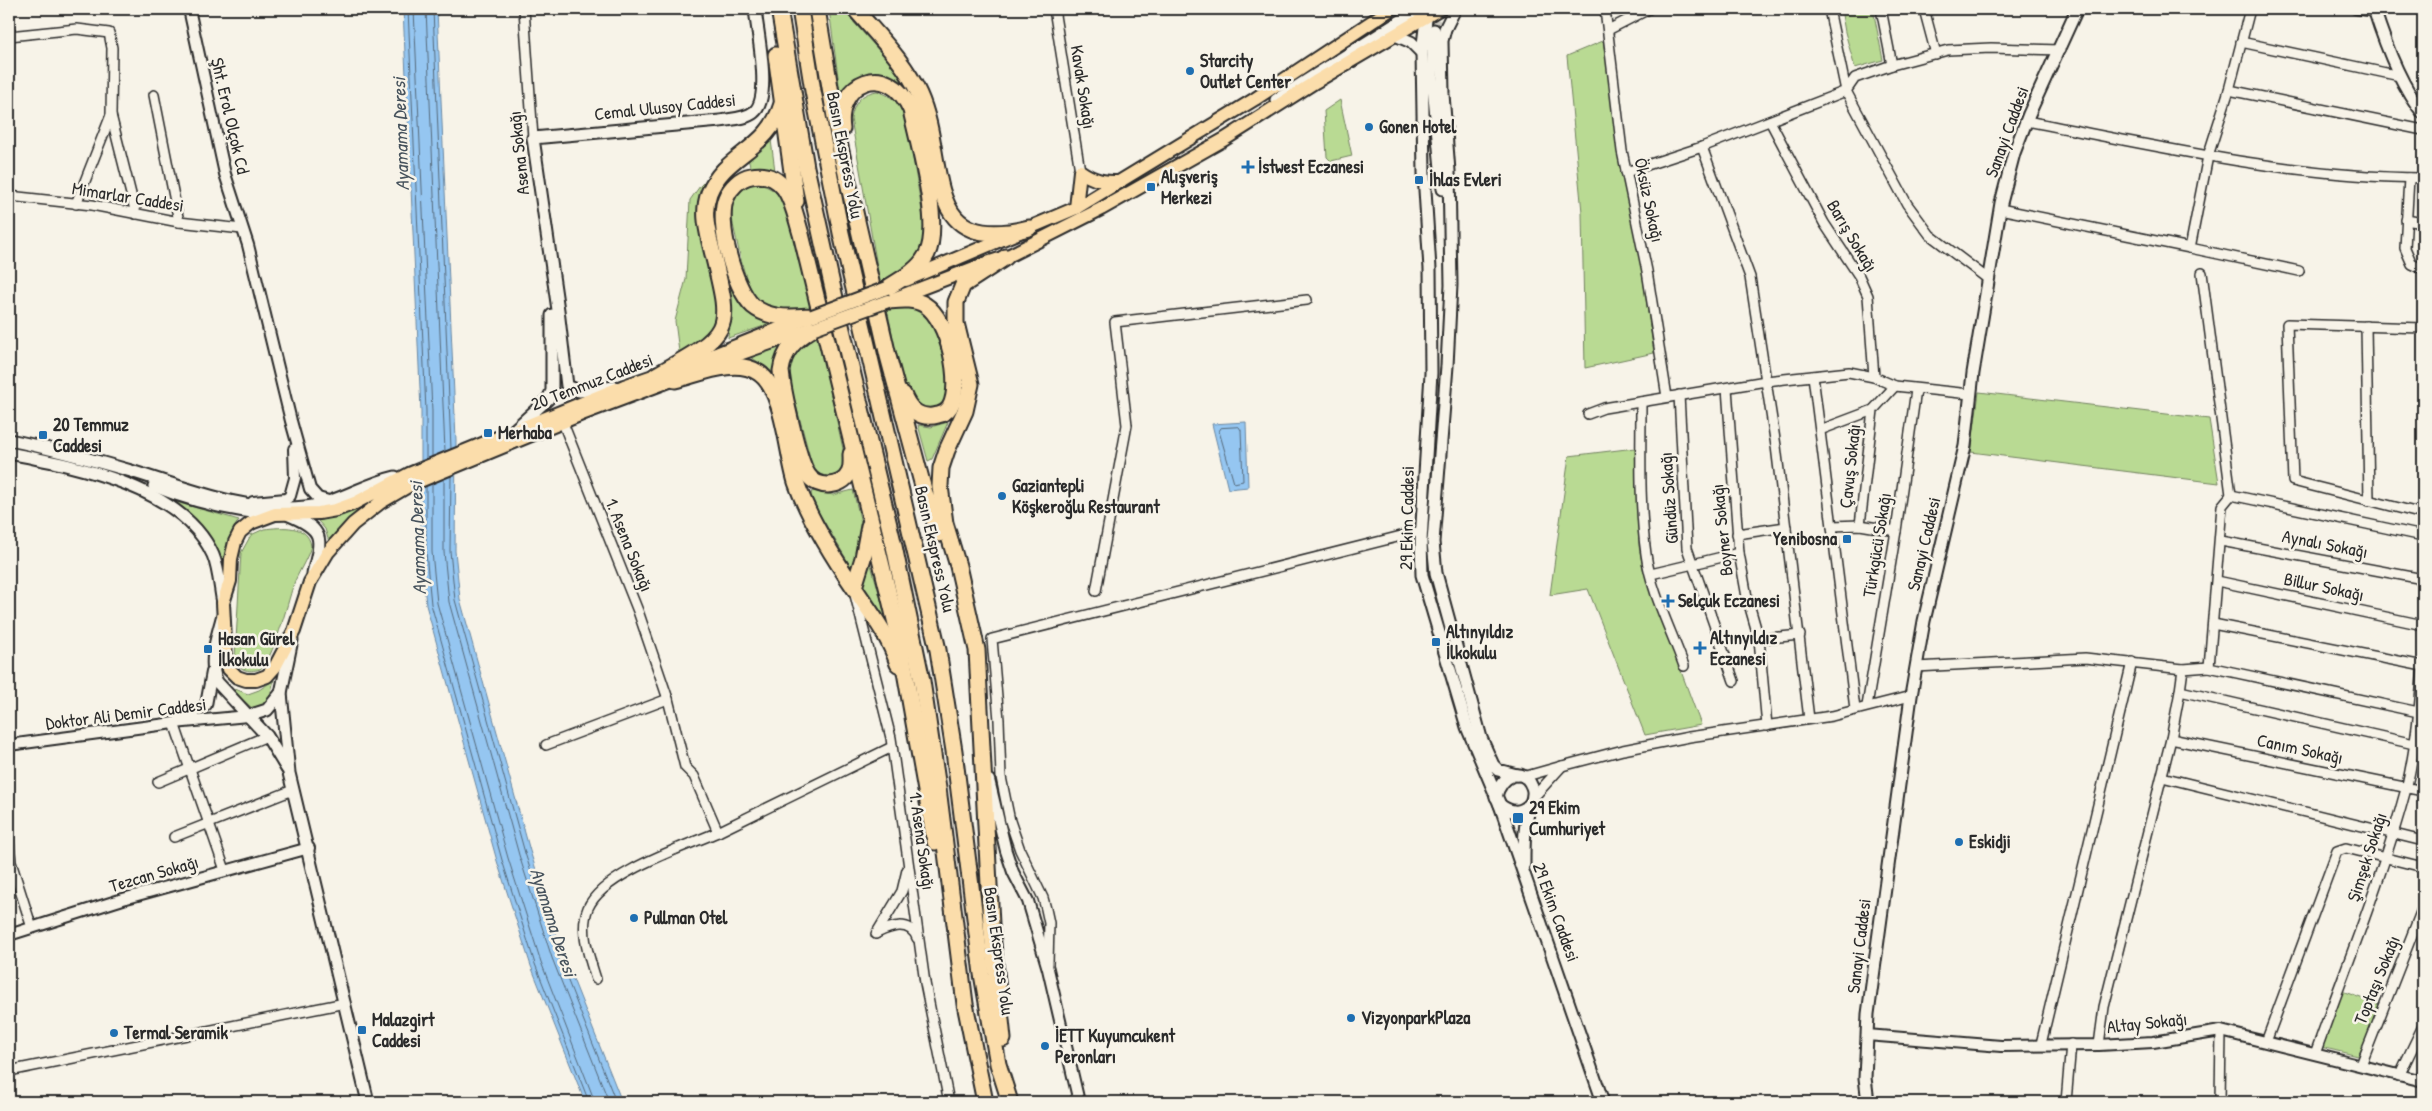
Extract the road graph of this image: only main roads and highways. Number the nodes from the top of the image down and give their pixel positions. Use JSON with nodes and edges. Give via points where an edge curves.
{"nodes":[{"id":1,"x":755,"y":9,"type":"edge"},
{"id":2,"x":770,"y":9,"type":"edge"},
{"id":3,"x":779,"y":9,"type":"edge"},
{"id":4,"x":800,"y":9,"type":"edge"},
{"id":5,"x":817,"y":9,"type":"edge"},
{"id":6,"x":855,"y":9,"type":"edge"},
{"id":7,"x":1391,"y":9,"type":"edge"},
{"id":8,"x":1439,"y":9,"type":"edge"},
{"id":9,"x":1455,"y":9,"type":"edge"},
{"id":10,"x":2077,"y":9,"type":"edge"},
{"id":11,"x":2374,"y":10,"type":"edge"},
{"id":12,"x":1422,"y":13,"type":"edge"},
{"id":13,"x":1434,"y":30,"type":"tunnel mouth"},
{"id":14,"x":1394,"y":35,"type":"junction"},
{"id":15,"x":1422,"y":53,"type":"junction"},
{"id":16,"x":782,"y":104,"type":"junction"},
{"id":17,"x":2422,"y":111,"type":"edge"},
{"id":18,"x":533,"y":138,"type":"joint"},
{"id":19,"x":1225,"y":139,"type":"junction"},
{"id":20,"x":848,"y":180,"type":"junction"},
{"id":21,"x":1120,"y":182,"type":"junction"},
{"id":22,"x":1076,"y":208,"type":"junction"},
{"id":23,"x":1029,"y":228,"type":"junction"},
{"id":24,"x":801,"y":234,"type":"junction"},
{"id":25,"x":1450,"y":245,"type":"junction"},
{"id":26,"x":1006,"y":257,"type":"junction"},
{"id":27,"x":554,"y":293,"type":"junction"},
{"id":28,"x":887,"y":294,"type":"junction"},
{"id":29,"x":813,"y":322,"type":"junction"},
{"id":30,"x":888,"y":356,"type":"junction"},
{"id":31,"x":656,"y":375,"type":"junction"},
{"id":32,"x":675,"y":380,"type":"junction"},
{"id":33,"x":624,"y":386,"type":"junction"},
{"id":34,"x":512,"y":432,"type":"junction"},
{"id":35,"x":848,"y":433,"type":"junction"},
{"id":36,"x":9,"y":440,"type":"edge"},
{"id":37,"x":491,"y":447,"type":"junction"},
{"id":38,"x":9,"y":453,"type":"edge"},
{"id":39,"x":76,"y":455,"type":"junction"},
{"id":40,"x":410,"y":480,"type":"junction"},
{"id":41,"x":275,"y":514,"type":"junction"},
{"id":42,"x":289,"y":515,"type":"junction"},
{"id":43,"x":870,"y":518,"type":"junction"},
{"id":44,"x":310,"y":582,"type":"junction"},
{"id":45,"x":854,"y":587,"type":"junction"},
{"id":46,"x":964,"y":593,"type":"junction"},
{"id":47,"x":223,"y":609,"type":"junction"},
{"id":48,"x":294,"y":631,"type":"junction"},
{"id":49,"x":281,"y":693,"type":"junction"},
{"id":50,"x":912,"y":713,"type":"junction"},
{"id":51,"x":248,"y":716,"type":"junction"},
{"id":52,"x":289,"y":773,"type":"junction"},
{"id":53,"x":1520,"y":776,"type":"junction"},
{"id":54,"x":1498,"y":801,"type":"junction"},
{"id":55,"x":1532,"y":801,"type":"junction"},
{"id":56,"x":1524,"y":875,"type":"junction"},
{"id":57,"x":965,"y":1004,"type":"junction"},
{"id":58,"x":1009,"y":1100,"type":"edge"},
{"id":59,"x":368,"y":1102,"type":"edge"},
{"id":60,"x":985,"y":1102,"type":"edge"},
{"id":61,"x":1604,"y":1102,"type":"edge"},
{"id":62,"x":1868,"y":1102,"type":"edge"}],
"edges":[{"from":1,"to":18,"type":"main road","name":"Cemal Ulusoy Caddesi","via":[[763,78],[761,103],[751,114],[720,121]]},
{"from":2,"to":16,"type":"highway"},
{"from":3,"to":57,"type":"highway","via":[[806,167],[922,681]]},
{"from":4,"to":58,"type":"highway","name":"Basın Ekspress Yolu","via":[[814,100],[841,233],[938,650],[983,982],[998,1064]]},
{"from":5,"to":20,"type":"highway","via":[[834,118]]},
{"from":6,"to":23,"type":"highway","via":[[902,66],[919,94],[930,128],[943,195],[955,218],[975,231],[988,234],[1006,234]]},
{"from":7,"to":21,"type":"main road"},
{"from":8,"to":12,"type":"main road"},
{"from":9,"to":25,"type":"main road","name":"29 Ekim Caddesi","via":[[1442,41]]},
{"from":10,"to":62,"type":"main road","name":"Sanayi Caddesi","via":[[2026,121],[2000,209],[1970,394],[1965,446],[1924,622],[1911,696],[1877,938],[1867,1035],[1865,1078]]},
{"from":11,"to":17,"type":"main road","via":[[2400,76],[2411,99]]},
{"from":12,"to":14,"type":"main road"},
{"from":12,"to":15,"type":"main road","name":"29 Ekim Caddesi"},
{"from":12,"to":19,"type":"main road","via":[[1290,91]]},
{"from":13,"to":25,"type":"main road","via":[[1431,53],[1434,107]]},
{"from":14,"to":15,"type":"main road","via":[[1411,42]]},
{"from":14,"to":19,"type":"main road"},
{"from":15,"to":54,"type":"main road","name":"29 Ekim Caddesi","via":[[1431,373],[1421,531],[1422,575],[1467,727]]},
{"from":16,"to":24,"type":"highway"},
{"from":16,"to":31,"type":"highway","via":[[767,134],[721,173],[706,203],[707,230],[724,305],[722,327],[704,348]]},
{"from":18,"to":27,"type":"main road","name":"Asena Sokağı"},
{"from":19,"to":26,"type":"main road","via":[[1102,209]]},
{"from":20,"to":28,"type":"highway","via":[[842,124],[849,96],[861,85],[878,80],[888,82],[906,98],[911,110],[930,202],[933,238],[922,263]]},
{"from":20,"to":30,"type":"highway"},
{"from":21,"to":22,"type":"main road"},
{"from":21,"to":22,"type":"main road","via":[[1102,182],[1080,171]]},
{"from":22,"to":23,"type":"main road"},
{"from":23,"to":28,"type":"main road"},
{"from":24,"to":29,"type":"highway","via":[[788,192],[771,176],[748,176],[731,189],[724,206],[724,226],[734,272],[745,294],[754,306],[777,317]]},
{"from":24,"to":35,"type":"highway"},
{"from":25,"to":53,"type":"main road","name":"29 Ekim Caddesi","via":[[1450,320],[1433,542],[1436,573],[1468,698],[1488,757],[1498,770]]},
{"from":26,"to":28,"type":"main road"},
{"from":26,"to":46,"type":"highway","via":[[963,285],[956,302],[956,323],[971,384],[965,411],[941,468],[940,486],[945,524]]},
{"from":27,"to":33,"type":"main road","via":[[567,386],[579,392]]},
{"from":27,"to":34,"type":"main road","via":[[552,390],[548,399]]},
{"from":28,"to":29,"type":"main road","bridge":true},
{"from":28,"to":30,"type":"highway","via":[[924,304],[940,322],[956,376],[956,389],[949,409],[925,417],[915,412],[906,401]]},
{"from":29,"to":31,"type":"main road","name":"20 Temmuz Caddesi"},
{"from":29,"to":32,"type":"main road"},
{"from":29,"to":35,"type":"highway","via":[[791,344],[781,371],[803,464],[813,481],[832,485],[845,479],[852,464]]},
{"from":30,"to":46,"type":"highway","via":[[924,490]]},
{"from":31,"to":33,"type":"main road","name":"20 Temmuz Caddesi"},
{"from":32,"to":37,"type":"main road"},
{"from":32,"to":45,"type":"highway","via":[[733,366],[747,367],[766,379],[775,395],[800,492]]},
{"from":33,"to":34,"type":"main road","name":"20 Temmuz Caddesi"},
{"from":34,"to":37,"type":"main road","name":"20 Temmuz Caddesi"},
{"from":35,"to":43,"type":"highway"},
{"from":36,"to":39,"type":"main road"},
{"from":37,"to":40,"type":"main road"},
{"from":38,"to":47,"type":"main road","via":[[91,472],[166,503],[191,522],[213,555]]},
{"from":39,"to":40,"type":"main road","via":[[243,503],[287,507],[332,502],[390,478]]},
{"from":39,"to":41,"type":"main road","via":[[179,496],[219,508]]},
{"from":40,"to":42,"type":"main road","via":[[336,510]]},
{"from":40,"to":44,"type":"main road","via":[[353,524],[328,552]]},
{"from":41,"to":42,"type":"main road"},
{"from":41,"to":47,"type":"main road","via":[[251,523],[240,532],[231,559]]},
{"from":42,"to":44,"type":"main road","via":[[312,525],[320,543]]},
{"from":43,"to":45,"type":"highway"},
{"from":43,"to":50,"type":"highway","via":[[898,632]]},
{"from":44,"to":48,"type":"main road"},
{"from":45,"to":50,"type":"highway","via":[[891,647]]},
{"from":46,"to":58,"type":"highway","via":[[977,650],[992,939]]},
{"from":47,"to":48,"type":"main road","via":[[226,660],[236,677],[256,680],[268,676]]},
{"from":47,"to":51,"type":"main road","via":[[212,672]]},
{"from":48,"to":49,"type":"main road"},
{"from":49,"to":51,"type":"main road","via":[[267,710]]},
{"from":49,"to":52,"type":"main road"},
{"from":50,"to":57,"type":"highway"},
{"from":51,"to":52,"type":"main road","via":[[268,736]]},
{"from":52,"to":59,"type":"main road"},
{"from":53,"to":54,"type":"main road","via":[[1511,776],[1501,782]]},
{"from":53,"to":55,"type":"main road","via":[[1532,786]]},
{"from":54,"to":55,"type":"main road","via":[[1516,812]]},
{"from":54,"to":56,"type":"main road","name":"29 Ekim Caddesi"},
{"from":55,"to":56,"type":"main road","via":[[1524,844]]},
{"from":56,"to":61,"type":"main road","name":"29 Ekim Caddesi"},
{"from":57,"to":60,"type":"highway"}]}
